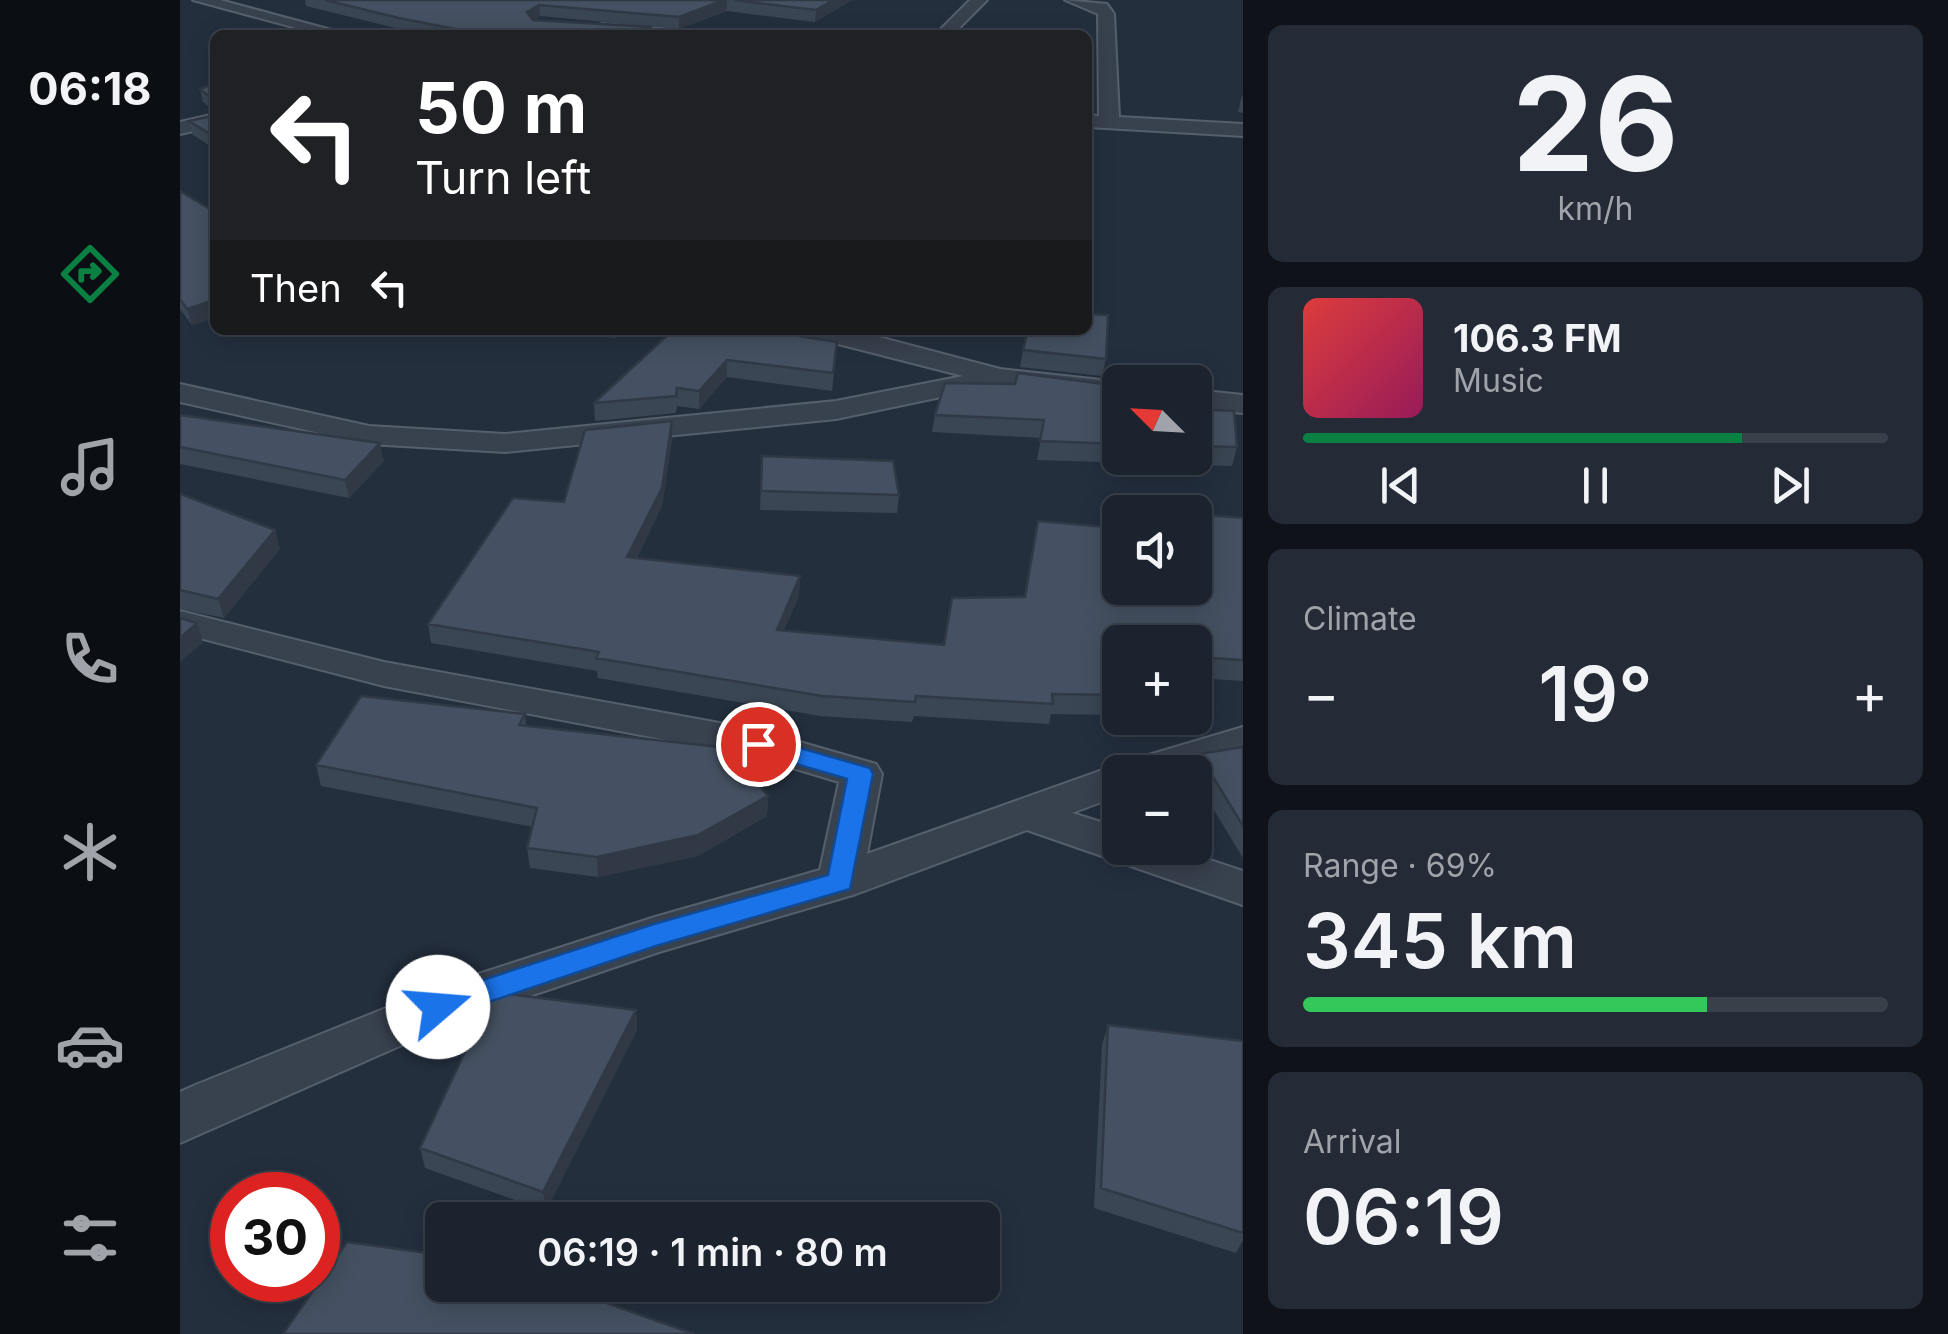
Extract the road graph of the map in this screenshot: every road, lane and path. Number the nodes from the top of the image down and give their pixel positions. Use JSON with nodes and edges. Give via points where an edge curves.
{"nodes":[{"id":1,"x":194,"y":0,"type":"edge"},
{"id":2,"x":201,"y":0,"type":"edge"},
{"id":3,"x":979,"y":0,"type":"edge"},
{"id":4,"x":1073,"y":0,"type":"edge"},
{"id":5,"x":180,"y":4,"type":"edge"},
{"id":6,"x":586,"y":28,"type":"edge"},
{"id":7,"x":322,"y":30,"type":"edge"},
{"id":8,"x":611,"y":30,"type":"edge"},
{"id":9,"x":949,"y":30,"type":"edge"},
{"id":10,"x":210,"y":121,"type":"edge"},
{"id":11,"x":1098,"y":121,"type":"edge"},
{"id":12,"x":180,"y":128,"type":"edge"},
{"id":13,"x":1243,"y":130,"type":"edge"},
{"id":14,"x":839,"y":335,"type":"edge"},
{"id":15,"x":998,"y":377,"type":"junction"},
{"id":16,"x":1102,"y":389,"type":"edge"},
{"id":17,"x":180,"y":394,"type":"edge"},
{"id":18,"x":1212,"y":401,"type":"edge"},
{"id":19,"x":1243,"y":404,"type":"edge"},
{"id":20,"x":180,"y":622,"type":"edge"},
{"id":21,"x":1243,"y":741,"type":"edge"},
{"id":22,"x":1196,"y":755,"type":"edge"},
{"id":23,"x":1102,"y":786,"type":"edge"},
{"id":24,"x":1026,"y":813,"type":"junction"},
{"id":25,"x":1102,"y":839,"type":"edge"},
{"id":26,"x":1177,"y":865,"type":"edge"},
{"id":27,"x":840,"y":882,"type":"junction"},
{"id":28,"x":1243,"y":888,"type":"edge"},
{"id":29,"x":180,"y":1119,"type":"edge"}],
"edges":[{"from":1,"to":5,"type":"street"},
{"from":2,"to":7,"type":"street"},
{"from":3,"to":9,"type":"street"},
{"from":4,"to":11,"type":"street","via":[[1106,14]]},
{"from":6,"to":8,"type":"street"},
{"from":10,"to":12,"type":"street"},
{"from":11,"to":13,"type":"street"},
{"from":14,"to":15,"type":"street"},
{"from":15,"to":16,"type":"street"},
{"from":15,"to":17,"type":"street","via":[[836,410],[505,443],[369,436]]},
{"from":18,"to":19,"type":"street"},
{"from":20,"to":27,"type":"street","via":[[384,674],[758,744],[861,774]]},
{"from":21,"to":22,"type":"street"},
{"from":23,"to":24,"type":"street"},
{"from":24,"to":25,"type":"street"},
{"from":24,"to":27,"type":"street"},
{"from":26,"to":28,"type":"street"},
{"from":27,"to":29,"type":"street","via":[[438,1007]]}]}
